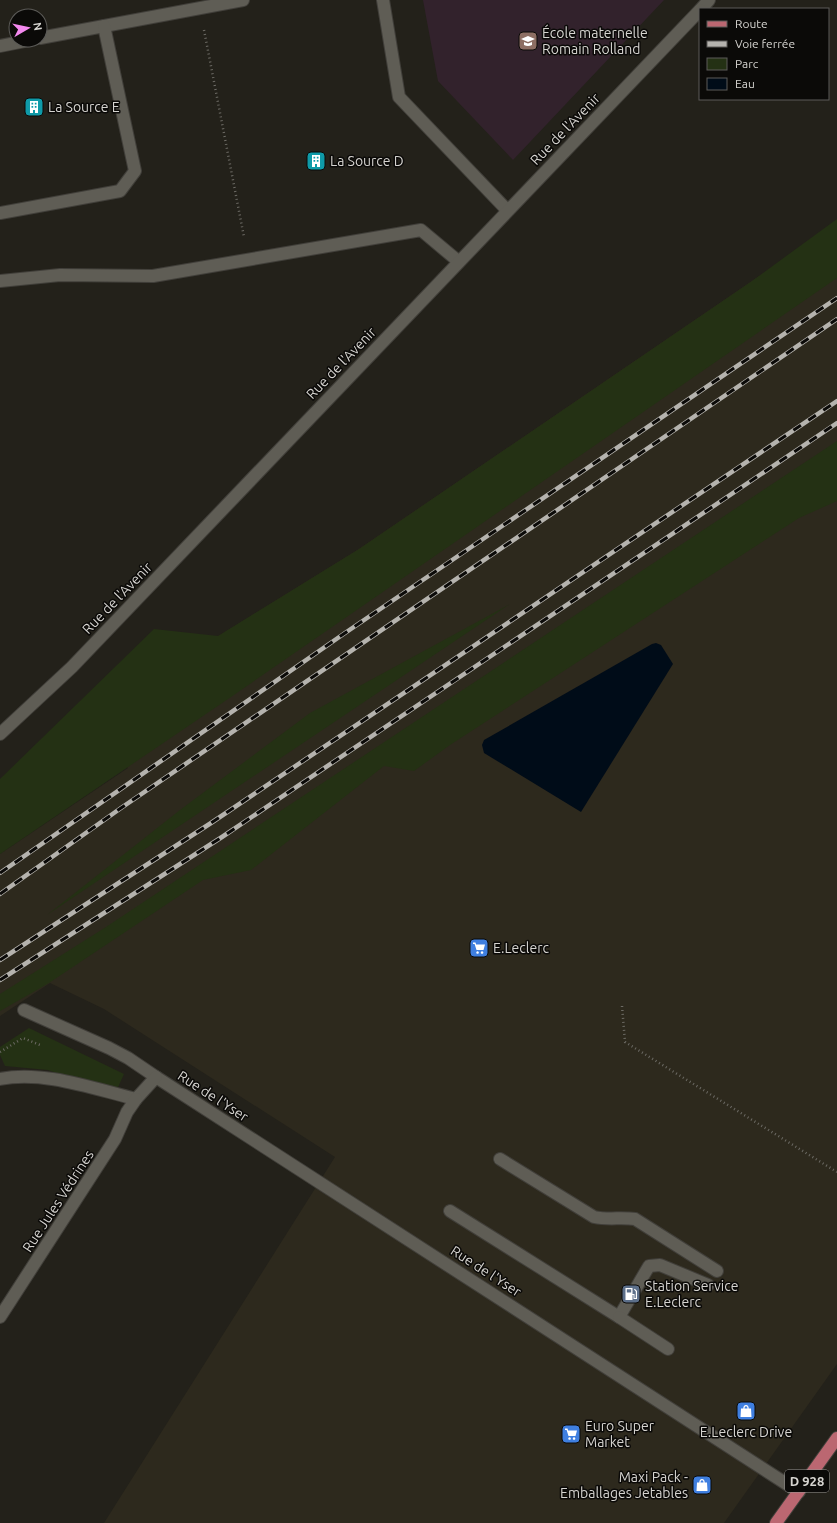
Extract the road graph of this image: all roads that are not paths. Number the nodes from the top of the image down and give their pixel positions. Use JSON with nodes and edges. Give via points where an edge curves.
{"nodes":[{"id":1,"x":243,"y":0,"type":"edge"},
{"id":2,"x":383,"y":0,"type":"edge"},
{"id":3,"x":709,"y":0,"type":"edge"},
{"id":4,"x":701,"y":8,"type":"edge"},
{"id":5,"x":699,"y":10,"type":"edge"},
{"id":6,"x":104,"y":26,"type":"junction"},
{"id":7,"x":48,"y":36,"type":"edge"},
{"id":8,"x":507,"y":210,"type":"junction"},
{"id":9,"x":0,"y":213,"type":"edge"},
{"id":10,"x":458,"y":262,"type":"junction"},
{"id":11,"x":0,"y":281,"type":"edge"},
{"id":12,"x":0,"y":734,"type":"edge"},
{"id":13,"x":24,"y":1010,"type":"dead end"},
{"id":14,"x":156,"y":1077,"type":"junction"},
{"id":15,"x":0,"y":1079,"type":"edge"},
{"id":16,"x":136,"y":1099,"type":"junction"},
{"id":17,"x":500,"y":1159,"type":"dead end"},
{"id":18,"x":450,"y":1211,"type":"dead end"},
{"id":19,"x":717,"y":1271,"type":"dead end"},
{"id":20,"x":708,"y":1285,"type":"dead end"},
{"id":21,"x":0,"y":1317,"type":"edge"},
{"id":22,"x":619,"y":1317,"type":"junction"},
{"id":23,"x":668,"y":1349,"type":"dead end"},
{"id":24,"x":837,"y":1438,"type":"edge"},
{"id":25,"x":799,"y":1492,"type":"junction"},
{"id":26,"x":776,"y":1523,"type":"edge"}],
"edges":[{"from":1,"to":6,"type":"street"},
{"from":2,"to":8,"type":"street","via":[[399,97]]},
{"from":3,"to":4,"type":"street","name":"Rue de l'Avenir"},
{"from":5,"to":8,"type":"street","name":"Rue de l'Avenir"},
{"from":6,"to":7,"type":"street"},
{"from":6,"to":9,"type":"street","via":[[135,171],[120,191]]},
{"from":8,"to":10,"type":"street","name":"Rue de l'Avenir"},
{"from":10,"to":11,"type":"street","via":[[421,230],[153,276],[60,275]]},
{"from":10,"to":12,"type":"street","name":"Rue de l'Avenir","via":[[72,667]]},
{"from":13,"to":14,"type":"street","name":"Rue de l'Yser","via":[[109,1048]]},
{"from":14,"to":16,"type":"street","name":"Rue de l'Yser"},
{"from":14,"to":25,"type":"street","name":"Rue de l'Yser"},
{"from":15,"to":16,"type":"street","via":[[26,1076],[56,1080]]},
{"from":16,"to":21,"type":"street","name":"Rue Jules Védrines","via":[[116,1139]]},
{"from":17,"to":19,"type":"street","via":[[594,1217],[635,1219]]},
{"from":18,"to":22,"type":"street"},
{"from":20,"to":22,"type":"street","via":[[660,1265],[649,1266]]},
{"from":22,"to":23,"type":"street"},
{"from":24,"to":25,"type":"main road","number":"D 928"},
{"from":25,"to":26,"type":"main road","number":"D 928"}]}
